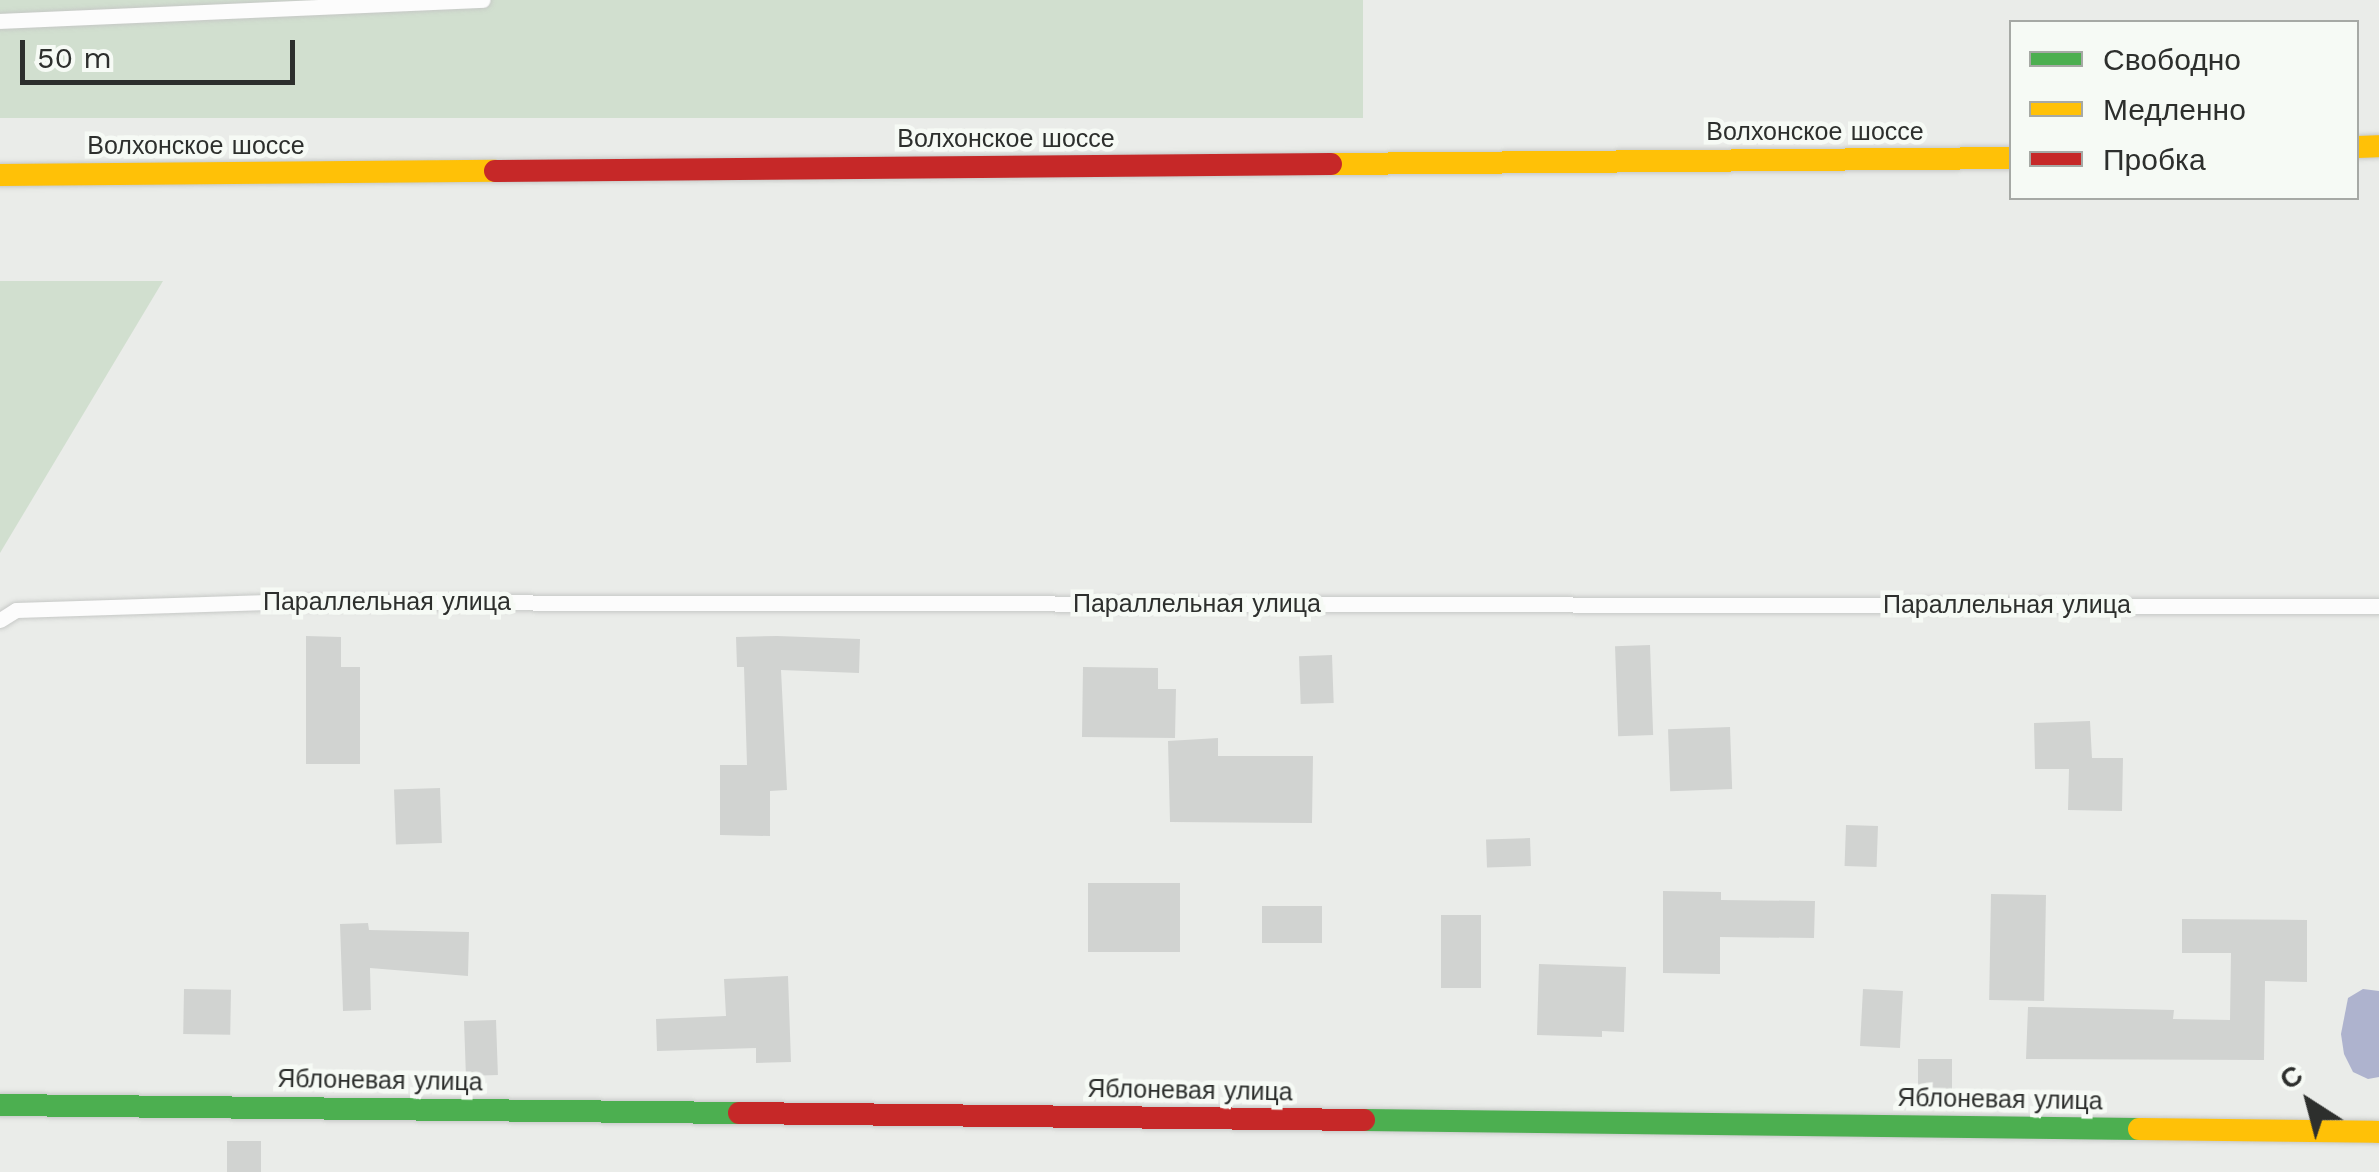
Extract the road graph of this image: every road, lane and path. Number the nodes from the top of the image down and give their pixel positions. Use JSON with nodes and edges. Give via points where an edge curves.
{"nodes":[{"id":1,"x":483,"y":0,"type":"edge"},
{"id":2,"x":0,"y":21,"type":"edge"},
{"id":3,"x":2009,"y":158,"type":"edge"},
{"id":4,"x":0,"y":175,"type":"edge"},
{"id":5,"x":2379,"y":606,"type":"edge"},
{"id":6,"x":0,"y":620,"type":"edge"},
{"id":7,"x":0,"y":1104,"type":"edge"},
{"id":8,"x":2379,"y":1132,"type":"edge"}],
"edges":[{"from":1,"to":2,"type":"lane"},
{"from":3,"to":4,"type":"street","name":"Волхонское шоссе"},
{"from":5,"to":6,"type":"lane","name":"Параллельная улица","via":[[268,602],[16,610]]},
{"from":7,"to":8,"type":"street","name":"Яблоневая улица"}]}
